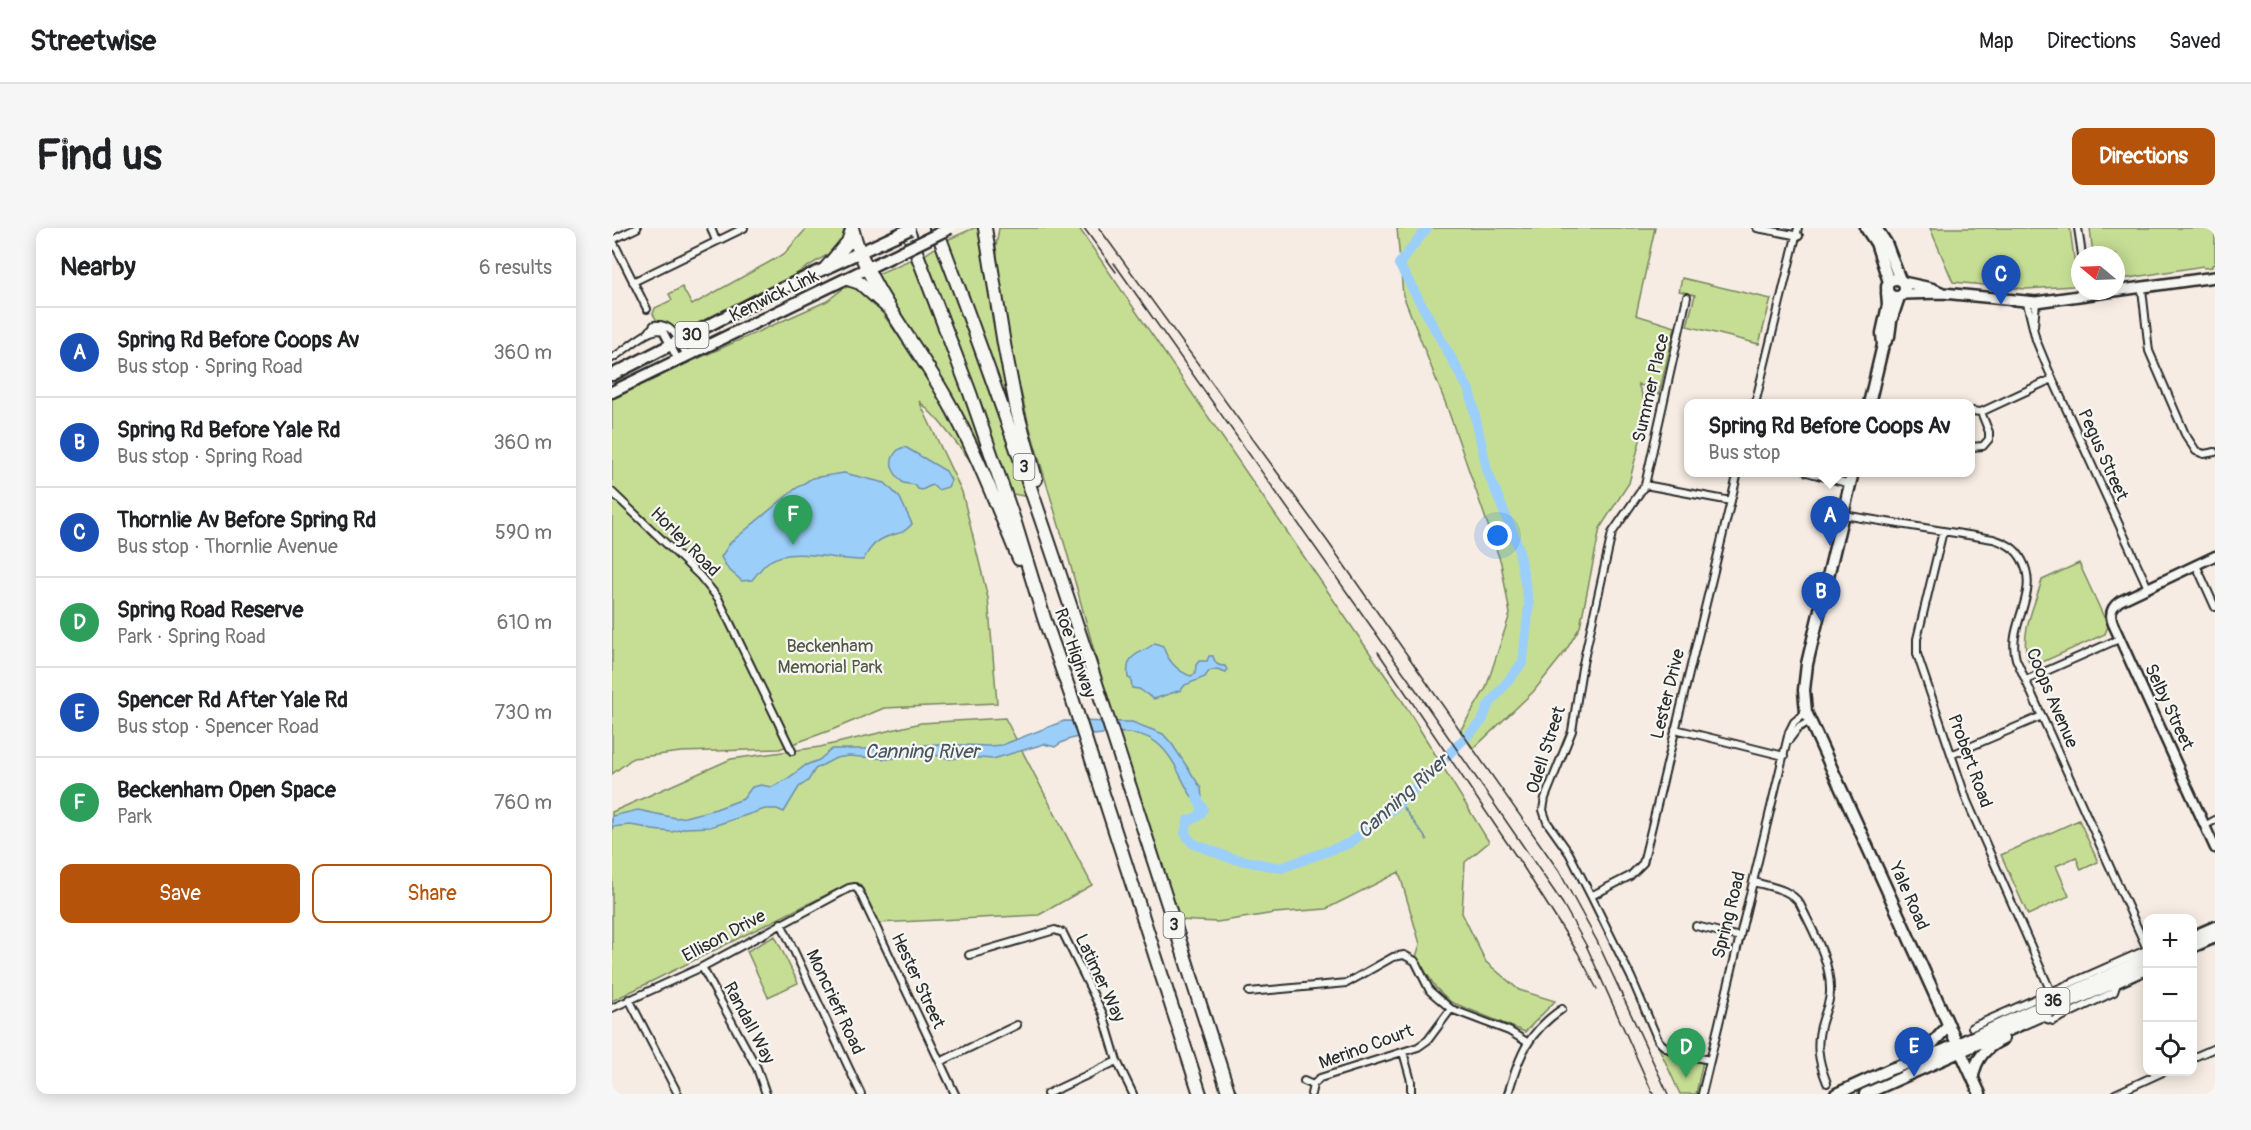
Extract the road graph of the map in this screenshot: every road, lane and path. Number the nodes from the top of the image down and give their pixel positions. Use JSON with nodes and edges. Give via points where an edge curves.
{"nodes":[{"id":1,"x":637,"y":228,"type":"edge"},
{"id":2,"x":711,"y":228,"type":"edge"},
{"id":3,"x":744,"y":228,"type":"edge"},
{"id":4,"x":909,"y":228,"type":"edge"},
{"id":5,"x":936,"y":228,"type":"edge"},
{"id":6,"x":950,"y":228,"type":"edge"},
{"id":7,"x":985,"y":228,"type":"edge"},
{"id":8,"x":995,"y":228,"type":"edge"},
{"id":9,"x":1757,"y":228,"type":"edge"},
{"id":10,"x":1798,"y":228,"type":"edge"},
{"id":11,"x":1866,"y":228,"type":"edge"},
{"id":12,"x":1876,"y":228,"type":"edge"},
{"id":13,"x":2078,"y":228,"type":"edge"},
{"id":14,"x":852,"y":229,"type":"edge"},
{"id":15,"x":1798,"y":236,"type":"junction"},
{"id":16,"x":612,"y":240,"type":"edge"},
{"id":17,"x":716,"y":241,"type":"junction"},
{"id":18,"x":2081,"y":246,"type":"edge"},
{"id":19,"x":860,"y":252,"type":"junction"},
{"id":20,"x":826,"y":268,"type":"junction"},
{"id":21,"x":867,"y":268,"type":"junction"},
{"id":22,"x":2215,"y":277,"type":"edge"},
{"id":23,"x":848,"y":279,"type":"junction"},
{"id":24,"x":633,"y":282,"type":"junction"},
{"id":25,"x":1895,"y":284,"type":"junction"},
{"id":26,"x":996,"y":287,"type":"junction"},
{"id":27,"x":2142,"y":289,"type":"junction"},
{"id":28,"x":2125,"y":290,"type":"edge"},
{"id":29,"x":1943,"y":293,"type":"junction"},
{"id":30,"x":1901,"y":296,"type":"junction"},
{"id":31,"x":2071,"y":296,"type":"edge"},
{"id":32,"x":1687,"y":297,"type":"dead end"},
{"id":33,"x":2031,"y":303,"type":"junction"},
{"id":34,"x":647,"y":309,"type":"dead end"},
{"id":35,"x":892,"y":310,"type":"junction"},
{"id":36,"x":675,"y":344,"type":"junction"},
{"id":37,"x":1883,"y":345,"type":"junction"},
{"id":38,"x":612,"y":358,"type":"edge"},
{"id":39,"x":682,"y":358,"type":"junction"},
{"id":40,"x":612,"y":375,"type":"edge"},
{"id":41,"x":2052,"y":379,"type":"junction"},
{"id":42,"x":612,"y":392,"type":"edge"},
{"id":43,"x":1756,"y":399,"type":"edge"},
{"id":44,"x":1870,"y":399,"type":"edge"},
{"id":45,"x":1975,"y":411,"type":"edge"},
{"id":46,"x":1981,"y":412,"type":"junction"},
{"id":47,"x":1975,"y":447,"type":"edge"},
{"id":48,"x":2215,"y":452,"type":"edge"},
{"id":49,"x":1737,"y":477,"type":"edge"},
{"id":50,"x":1852,"y":478,"type":"edge"},
{"id":51,"x":1645,"y":485,"type":"junction"},
{"id":52,"x":612,"y":492,"type":"edge"},
{"id":53,"x":1731,"y":501,"type":"junction"},
{"id":54,"x":1843,"y":515,"type":"junction"},
{"id":55,"x":1943,"y":531,"type":"junction"},
{"id":56,"x":2215,"y":556,"type":"edge"},
{"id":57,"x":2196,"y":565,"type":"junction"},
{"id":58,"x":2148,"y":588,"type":"junction"},
{"id":59,"x":1071,"y":606,"type":"junction"},
{"id":60,"x":2215,"y":607,"type":"edge"},
{"id":61,"x":1044,"y":618,"type":"junction"},
{"id":62,"x":2119,"y":639,"type":"junction"},
{"id":63,"x":2026,"y":680,"type":"junction"},
{"id":64,"x":1808,"y":716,"type":"junction"},
{"id":65,"x":2042,"y":716,"type":"junction"},
{"id":66,"x":1675,"y":729,"type":"junction"},
{"id":67,"x":1788,"y":743,"type":"junction"},
{"id":68,"x":792,"y":751,"type":"dead end"},
{"id":69,"x":1951,"y":755,"type":"junction"},
{"id":70,"x":1784,"y":756,"type":"junction"},
{"id":71,"x":2215,"y":820,"type":"edge"},
{"id":72,"x":2206,"y":825,"type":"junction"},
{"id":73,"x":2215,"y":848,"type":"edge"},
{"id":74,"x":1754,"y":882,"type":"junction"},
{"id":75,"x":849,"y":888,"type":"joint"},
{"id":76,"x":1592,"y":896,"type":"junction"},
{"id":77,"x":781,"y":922,"type":"junction"},
{"id":78,"x":1696,"y":926,"type":"dead end"},
{"id":79,"x":2215,"y":927,"type":"edge"},
{"id":80,"x":1740,"y":937,"type":"junction"},
{"id":81,"x":2197,"y":937,"type":"edge"},
{"id":82,"x":2215,"y":937,"type":"edge"},
{"id":83,"x":2197,"y":939,"type":"edge"},
{"id":84,"x":2143,"y":943,"type":"edge"},
{"id":85,"x":2143,"y":954,"type":"edge"},
{"id":86,"x":2143,"y":954,"type":"edge"},
{"id":87,"x":969,"y":955,"type":"dead end"},
{"id":88,"x":702,"y":967,"type":"junction"},
{"id":89,"x":2143,"y":973,"type":"edge"},
{"id":90,"x":2128,"y":977,"type":"junction"},
{"id":91,"x":2074,"y":991,"type":"junction"},
{"id":92,"x":1249,"y":992,"type":"dead end"},
{"id":93,"x":2051,"y":992,"type":"junction"},
{"id":94,"x":629,"y":999,"type":"junction"},
{"id":95,"x":612,"y":1008,"type":"edge"},
{"id":96,"x":1451,"y":1009,"type":"junction"},
{"id":97,"x":1562,"y":1009,"type":"dead end"},
{"id":98,"x":2025,"y":1024,"type":"junction"},
{"id":99,"x":1017,"y":1025,"type":"dead end"},
{"id":100,"x":1949,"y":1025,"type":"junction"},
{"id":101,"x":1972,"y":1027,"type":"dead end"},
{"id":102,"x":1527,"y":1042,"type":"junction"},
{"id":103,"x":1960,"y":1047,"type":"junction"},
{"id":104,"x":2215,"y":1048,"type":"edge"},
{"id":105,"x":1403,"y":1052,"type":"junction"},
{"id":106,"x":2197,"y":1056,"type":"edge"},
{"id":107,"x":1710,"y":1060,"type":"junction"},
{"id":108,"x":1117,"y":1061,"type":"junction"},
{"id":109,"x":940,"y":1062,"type":"junction"},
{"id":110,"x":1891,"y":1069,"type":"junction"},
{"id":111,"x":2153,"y":1076,"type":"edge"},
{"id":112,"x":1973,"y":1077,"type":"junction"},
{"id":113,"x":1305,"y":1081,"type":"dead end"},
{"id":114,"x":1827,"y":1083,"type":"dead end"},
{"id":115,"x":1313,"y":1085,"type":"junction"},
{"id":116,"x":678,"y":1094,"type":"edge"},
{"id":117,"x":766,"y":1094,"type":"edge"},
{"id":118,"x":861,"y":1094,"type":"edge"},
{"id":119,"x":955,"y":1094,"type":"edge"},
{"id":120,"x":1047,"y":1094,"type":"edge"},
{"id":121,"x":1133,"y":1094,"type":"edge"},
{"id":122,"x":1200,"y":1094,"type":"edge"},
{"id":123,"x":1229,"y":1094,"type":"edge"},
{"id":124,"x":1311,"y":1094,"type":"edge"},
{"id":125,"x":1411,"y":1094,"type":"edge"},
{"id":126,"x":1508,"y":1094,"type":"edge"},
{"id":127,"x":1702,"y":1094,"type":"edge"},
{"id":128,"x":1836,"y":1094,"type":"edge"},
{"id":129,"x":1865,"y":1094,"type":"edge"},
{"id":130,"x":1980,"y":1094,"type":"edge"},
{"id":131,"x":2115,"y":1094,"type":"edge"}],
"edges":[{"from":1,"to":16,"type":"street"},
{"from":2,"to":17,"type":"street"},
{"from":3,"to":17,"type":"street"},
{"from":4,"to":19,"type":"main road","name":"Kenwick Link","number":"30","bridge":true},
{"from":4,"to":61,"type":"highway","name":"Roe Highway","number":"3","via":[[1015,523]]},
{"from":5,"to":59,"type":"highway","name":"Roe Highway","number":"3"},
{"from":6,"to":21,"type":"main road","name":"Kenwick Link","number":"30","bridge":true},
{"from":7,"to":26,"type":"highway"},
{"from":8,"to":26,"type":"highway"},
{"from":9,"to":15,"type":"street"},
{"from":10,"to":15,"type":"street"},
{"from":11,"to":25,"type":"main road"},
{"from":12,"to":25,"type":"main road","via":[[1886,243]]},
{"from":13,"to":18,"type":"street"},
{"from":14,"to":19,"type":"highway"},
{"from":14,"to":20,"type":"highway","via":[[848,242]]},
{"from":15,"to":43,"type":"street"},
{"from":16,"to":24,"type":"street"},
{"from":17,"to":24,"type":"street"},
{"from":19,"to":20,"type":"main road","name":"Kenwick Link","number":"30"},
{"from":19,"to":21,"type":"highway"},
{"from":20,"to":36,"type":"main road","name":"Kenwick Link","number":"30"},
{"from":21,"to":23,"type":"main road","name":"Kenwick Link","number":"30"},
{"from":21,"to":35,"type":"highway"},
{"from":22,"to":27,"type":"main road"},
{"from":23,"to":35,"type":"highway","via":[[861,283]]},
{"from":23,"to":39,"type":"main road","name":"Kenwick Link","number":"30"},
{"from":24,"to":34,"type":"street"},
{"from":25,"to":29,"type":"main road"},
{"from":25,"to":30,"type":"main road","via":[[1905,288]]},
{"from":25,"to":37,"type":"main road","via":[[1882,333]]},
{"from":26,"to":59,"type":"highway","via":[[1017,411]]},
{"from":27,"to":28,"type":"main road"},
{"from":27,"to":48,"type":"street","via":[[2149,351],[2172,404],[2194,448],[2201,453]]},
{"from":29,"to":30,"type":"main road"},
{"from":29,"to":33,"type":"main road"},
{"from":30,"to":37,"type":"main road"},
{"from":31,"to":33,"type":"main road"},
{"from":32,"to":51,"type":"street","name":"Summer Place"},
{"from":33,"to":41,"type":"street","name":"Pegus Street","via":[[2034,332]]},
{"from":35,"to":61,"type":"highway","via":[[975,452]]},
{"from":36,"to":38,"type":"street","via":[[658,329]]},
{"from":36,"to":39,"type":"street"},
{"from":36,"to":40,"type":"main road","name":"Kenwick Link","number":"30"},
{"from":37,"to":44,"type":"main road"},
{"from":39,"to":42,"type":"main road","name":"Kenwick Link","number":"30"},
{"from":41,"to":46,"type":"street"},
{"from":41,"to":58,"type":"street","name":"Pegus Street"},
{"from":45,"to":46,"type":"street"},
{"from":46,"to":47,"type":"street","via":[[1989,439],[1983,447]]},
{"from":49,"to":53,"type":"street","name":"Lester Drive"},
{"from":50,"to":54,"type":"main road"},
{"from":51,"to":53,"type":"street"},
{"from":51,"to":76,"type":"street","name":"Odell Street","via":[[1612,533],[1572,731],[1543,810]]},
{"from":52,"to":68,"type":"street","name":"Horley Road","via":[[718,598]]},
{"from":53,"to":66,"type":"street","name":"Lester Drive"},
{"from":54,"to":55,"type":"street","name":"Coops Avenue"},
{"from":54,"to":64,"type":"main road","via":[[1806,664]]},
{"from":55,"to":63,"type":"street","name":"Coops Avenue","via":[[2004,543],[2023,562],[2029,584],[2014,645]]},
{"from":55,"to":69,"type":"street","name":"Probert Road","via":[[1916,648]]},
{"from":56,"to":57,"type":"street"},
{"from":57,"to":58,"type":"street"},
{"from":57,"to":60,"type":"street"},
{"from":58,"to":62,"type":"street","name":"Selby Street","via":[[2120,601],[2111,612]]},
{"from":59,"to":123,"type":"highway","name":"Roe Highway","number":"3"},
{"from":61,"to":122,"type":"highway","name":"Roe Highway","number":"3"},
{"from":62,"to":63,"type":"street"},
{"from":62,"to":72,"type":"street","name":"Selby Street"},
{"from":63,"to":65,"type":"street","name":"Coops Avenue"},
{"from":64,"to":67,"type":"street","name":"Spring Road"},
{"from":64,"to":67,"type":"street","name":"Spring Road","via":[[1794,722]]},
{"from":64,"to":100,"type":"main road","name":"Yale Road"},
{"from":65,"to":69,"type":"street"},
{"from":65,"to":84,"type":"street","name":"Coops Avenue"},
{"from":66,"to":70,"type":"street"},
{"from":66,"to":76,"type":"street","name":"Lester Drive","via":[[1643,863],[1638,871]]},
{"from":67,"to":70,"type":"street","name":"Spring Road"},
{"from":69,"to":93,"type":"street","name":"Probert Road","via":[[1967,801]]},
{"from":70,"to":74,"type":"street","name":"Spring Road"},
{"from":71,"to":72,"type":"street"},
{"from":72,"to":73,"type":"street","name":"Selby Street"},
{"from":74,"to":80,"type":"street","name":"Spring Road"},
{"from":74,"to":114,"type":"street","via":[[1795,897],[1824,957],[1830,994],[1817,1047]]},
{"from":75,"to":77,"type":"street","name":"Ellison Drive"},
{"from":75,"to":109,"type":"street","name":"Hester Street","via":[[859,891]]},
{"from":76,"to":107,"type":"street","name":"Odell Street","via":[[1663,1047]]},
{"from":77,"to":88,"type":"street","name":"Ellison Drive"},
{"from":77,"to":118,"type":"street","name":"Moncrieff Road"},
{"from":78,"to":80,"type":"street"},
{"from":79,"to":81,"type":"main road"},
{"from":80,"to":107,"type":"street","name":"Spring Road"},
{"from":82,"to":83,"type":"main road"},
{"from":85,"to":91,"type":"main road","number":"36"},
{"from":86,"to":93,"type":"street"},
{"from":87,"to":108,"type":"street","name":"Latimer Way","via":[[1055,930],[1063,933],[1103,1014]]},
{"from":88,"to":94,"type":"street","name":"Ellison Drive"},
{"from":88,"to":117,"type":"street","name":"Randall Way","via":[[757,1068]]},
{"from":89,"to":90,"type":"main road","number":"36"},
{"from":90,"to":91,"type":"main road","via":[[2120,976],[2075,996]]},
{"from":90,"to":98,"type":"main road","number":"36"},
{"from":91,"to":103,"type":"main road","number":"36"},
{"from":92,"to":96,"type":"street","via":[[1347,983],[1404,955],[1415,961],[1430,992]]},
{"from":93,"to":101,"type":"street"},
{"from":94,"to":95,"type":"street","name":"Ellison Drive"},
{"from":94,"to":116,"type":"street"},
{"from":96,"to":102,"type":"street"},
{"from":96,"to":105,"type":"street","name":"Merino Court","via":[[1428,1040]]},
{"from":97,"to":102,"type":"street","via":[[1533,1032]]},
{"from":98,"to":103,"type":"main road","number":"36"},
{"from":98,"to":112,"type":"main road","via":[[1979,1057]]},
{"from":99,"to":109,"type":"street"},
{"from":100,"to":103,"type":"main road","name":"Yale Road"},
{"from":100,"to":110,"type":"main road","via":[[1930,1046]]},
{"from":102,"to":126,"type":"street"},
{"from":103,"to":110,"type":"main road","number":"36"},
{"from":103,"to":112,"type":"main road","name":"Yale Road"},
{"from":103,"to":129,"type":"main road","number":"36"},
{"from":104,"to":106,"type":"street"},
{"from":105,"to":115,"type":"street","name":"Merino Court","via":[[1320,1078]]},
{"from":105,"to":125,"type":"street"},
{"from":107,"to":127,"type":"street","name":"Spring Road"},
{"from":108,"to":120,"type":"street"},
{"from":108,"to":121,"type":"street","name":"Latimer Way"},
{"from":109,"to":119,"type":"street","name":"Hester Street"},
{"from":110,"to":128,"type":"main road","number":"36"},
{"from":111,"to":131,"type":"street"},
{"from":112,"to":130,"type":"main road","name":"Yale Road"},
{"from":113,"to":115,"type":"street","name":"Merino Court"},
{"from":115,"to":124,"type":"street","name":"Merino Court"}]}
